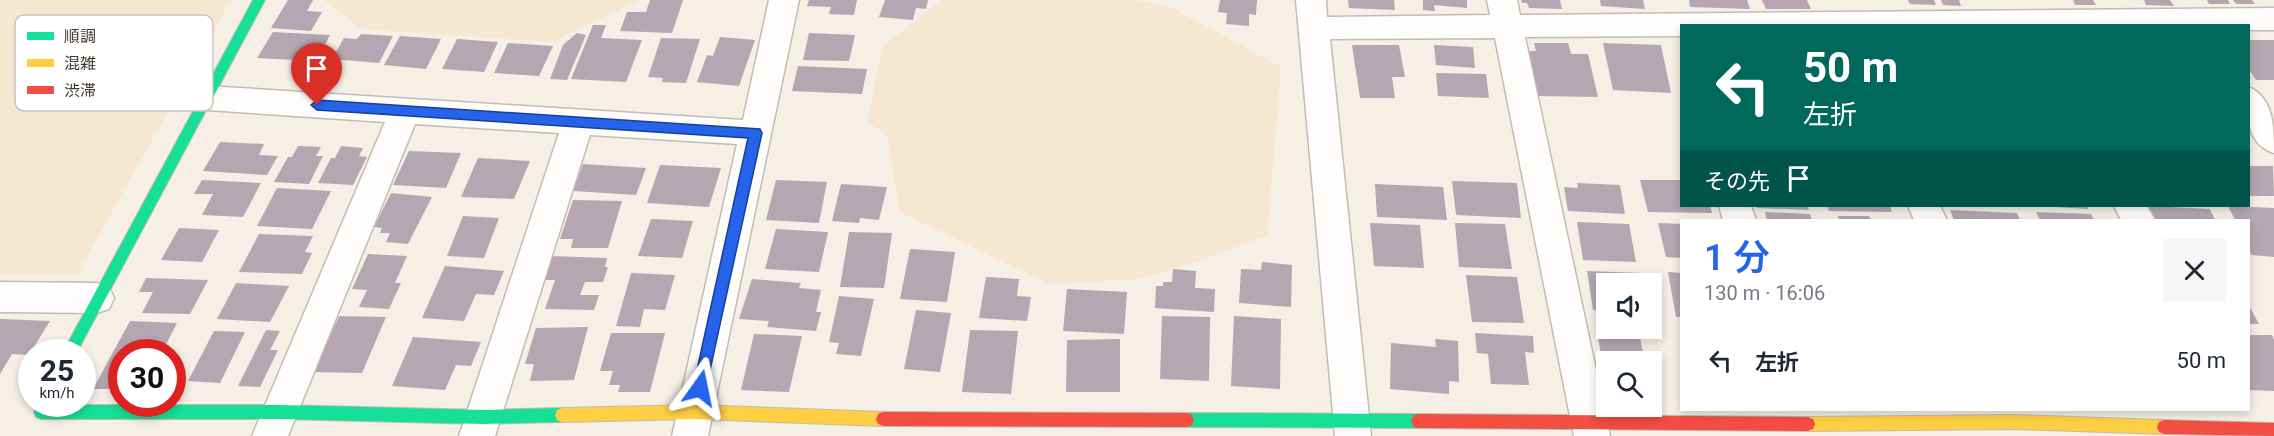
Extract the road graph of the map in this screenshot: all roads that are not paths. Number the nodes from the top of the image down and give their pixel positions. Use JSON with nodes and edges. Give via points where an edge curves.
{"nodes":[{"id":1,"x":259,"y":0,"type":"edge"},
{"id":2,"x":784,"y":0,"type":"edge"},
{"id":3,"x":1505,"y":13,"type":"edge"},
{"id":4,"x":1312,"y":14,"type":"edge"},
{"id":5,"x":2197,"y":15,"type":"edge"},
{"id":6,"x":1845,"y":16,"type":"edge"},
{"id":7,"x":2033,"y":16,"type":"edge"},
{"id":8,"x":1678,"y":19,"type":"edge"},
{"id":9,"x":2274,"y":19,"type":"edge"},
{"id":10,"x":213,"y":87,"type":"edge"},
{"id":11,"x":213,"y":98,"type":"edge"},
{"id":12,"x":2250,"y":102,"type":"edge"},
{"id":13,"x":405,"y":110,"type":"junction"},
{"id":14,"x":200,"y":111,"type":"edge"},
{"id":15,"x":579,"y":121,"type":"junction"},
{"id":16,"x":755,"y":133,"type":"junction"},
{"id":17,"x":2274,"y":140,"type":"edge"},
{"id":18,"x":0,"y":297,"type":"edge"},
{"id":19,"x":97,"y":298,"type":"junction"},
{"id":20,"x":76,"y":339,"type":"edge"},
{"id":21,"x":96,"y":412,"type":"edge"},
{"id":22,"x":38,"y":417,"type":"edge"},
{"id":23,"x":1802,"y":423,"type":"edge"},
{"id":24,"x":2014,"y":423,"type":"edge"},
{"id":25,"x":275,"y":424,"type":"edge"},
{"id":26,"x":692,"y":424,"type":"edge"},
{"id":27,"x":480,"y":426,"type":"edge"},
{"id":28,"x":2250,"y":426,"type":"edge"},
{"id":29,"x":33,"y":428,"type":"dead end"},
{"id":30,"x":922,"y":428,"type":"edge"},
{"id":31,"x":1126,"y":428,"type":"edge"},
{"id":32,"x":1352,"y":428,"type":"edge"},
{"id":33,"x":1591,"y":430,"type":"edge"}],
"edges":[{"from":1,"to":10,"type":"street"},
{"from":2,"to":16,"type":"street"},
{"from":3,"to":4,"type":"street"},
{"from":3,"to":8,"type":"street"},
{"from":3,"to":33,"type":"street"},
{"from":4,"to":32,"type":"street"},
{"from":5,"to":7,"type":"street"},
{"from":5,"to":9,"type":"street"},
{"from":6,"to":7,"type":"street"},
{"from":6,"to":8,"type":"street"},
{"from":11,"to":13,"type":"street"},
{"from":12,"to":17,"type":"street"},
{"from":13,"to":15,"type":"street"},
{"from":13,"to":25,"type":"street"},
{"from":14,"to":19,"type":"street"},
{"from":15,"to":16,"type":"street"},
{"from":15,"to":27,"type":"street"},
{"from":16,"to":26,"type":"street"},
{"from":18,"to":19,"type":"street"},
{"from":19,"to":20,"type":"street"},
{"from":21,"to":25,"type":"street"},
{"from":22,"to":29,"type":"street"},
{"from":23,"to":24,"type":"street"},
{"from":23,"to":33,"type":"street"},
{"from":24,"to":28,"type":"street"},
{"from":25,"to":27,"type":"street"},
{"from":26,"to":27,"type":"street"},
{"from":26,"to":30,"type":"street"},
{"from":30,"to":31,"type":"street"},
{"from":31,"to":32,"type":"street"},
{"from":32,"to":33,"type":"street"}]}
